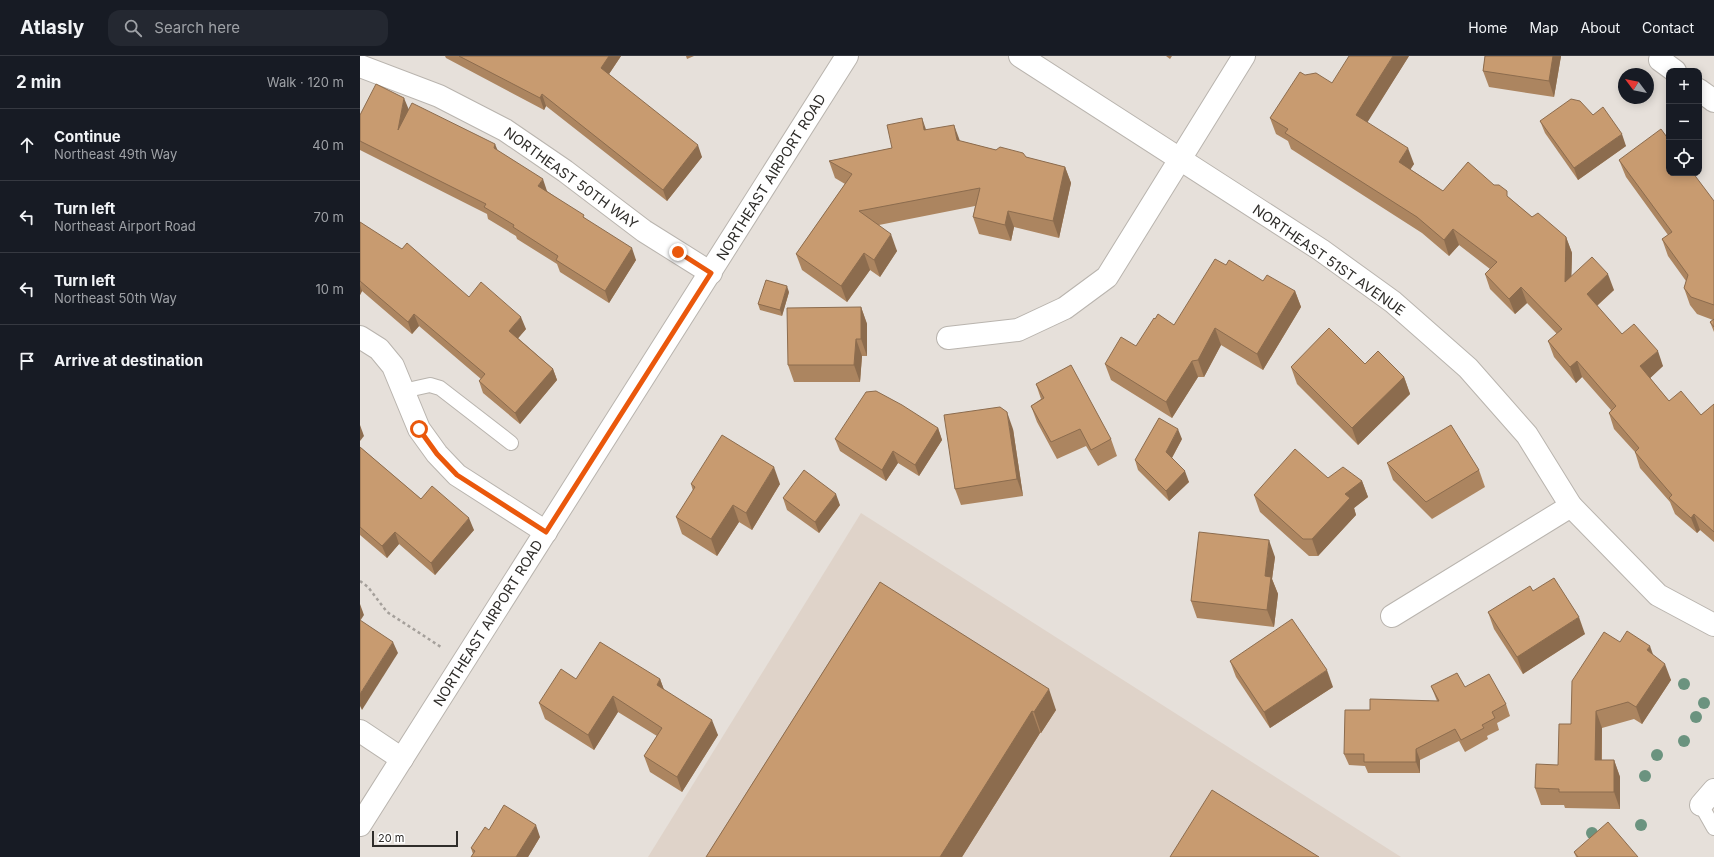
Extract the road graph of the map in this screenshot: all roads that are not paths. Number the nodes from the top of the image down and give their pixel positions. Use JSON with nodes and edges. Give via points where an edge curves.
{"nodes":[{"id":1,"x":847,"y":56,"type":"edge"},
{"id":2,"x":1020,"y":56,"type":"edge"},
{"id":3,"x":1244,"y":56,"type":"edge"},
{"id":4,"x":360,"y":66,"type":"edge"},
{"id":5,"x":1702,"y":92,"type":"edge"},
{"id":6,"x":1714,"y":101,"type":"edge"},
{"id":7,"x":1180,"y":158,"type":"junction"},
{"id":8,"x":711,"y":273,"type":"junction"},
{"id":9,"x":360,"y":337,"type":"edge"},
{"id":10,"x":948,"y":338,"type":"dead end"},
{"id":11,"x":403,"y":391,"type":"junction"},
{"id":12,"x":511,"y":443,"type":"dead end"},
{"id":13,"x":1571,"y":506,"type":"junction"},
{"id":14,"x":546,"y":532,"type":"junction"},
{"id":15,"x":1392,"y":616,"type":"dead end"},
{"id":16,"x":1714,"y":625,"type":"edge"},
{"id":17,"x":360,"y":731,"type":"edge"},
{"id":18,"x":402,"y":758,"type":"junction"},
{"id":19,"x":1708,"y":797,"type":"edge"},
{"id":20,"x":360,"y":825,"type":"edge"},
{"id":21,"x":1714,"y":828,"type":"edge"}],
"edges":[{"from":1,"to":8,"type":"street","name":"NORTHEAST AIRPORT ROAD"},
{"from":2,"to":7,"type":"street","name":"NORTHEAST 51ST AVENUE"},
{"from":3,"to":7,"type":"street"},
{"from":4,"to":8,"type":"street","name":"NORTHEAST 50TH WAY","via":[[439,96],[505,130],[565,171],[644,231]]},
{"from":5,"to":6,"type":"street"},
{"from":7,"to":10,"type":"street","via":[[1107,277],[1064,308],[1018,330]]},
{"from":7,"to":13,"type":"street","name":"NORTHEAST 51ST AVENUE","via":[[1321,250],[1393,302],[1462,362],[1527,435]]},
{"from":8,"to":14,"type":"street","name":"NORTHEAST AIRPORT ROAD"},
{"from":9,"to":11,"type":"street","via":[[379,349],[393,366]]},
{"from":11,"to":12,"type":"lane","via":[[430,385],[440,388]]},
{"from":11,"to":14,"type":"street","via":[[419,429],[437,454],[457,475]]},
{"from":13,"to":15,"type":"street"},
{"from":13,"to":16,"type":"street","name":"NORTHEAST 51ST AVENUE","via":[[1658,595]]},
{"from":14,"to":18,"type":"street","name":"NORTHEAST AIRPORT ROAD"},
{"from":17,"to":18,"type":"street"},
{"from":18,"to":20,"type":"street","name":"NORTHEAST AIRPORT ROAD"},
{"from":19,"to":21,"type":"lane"}]}
